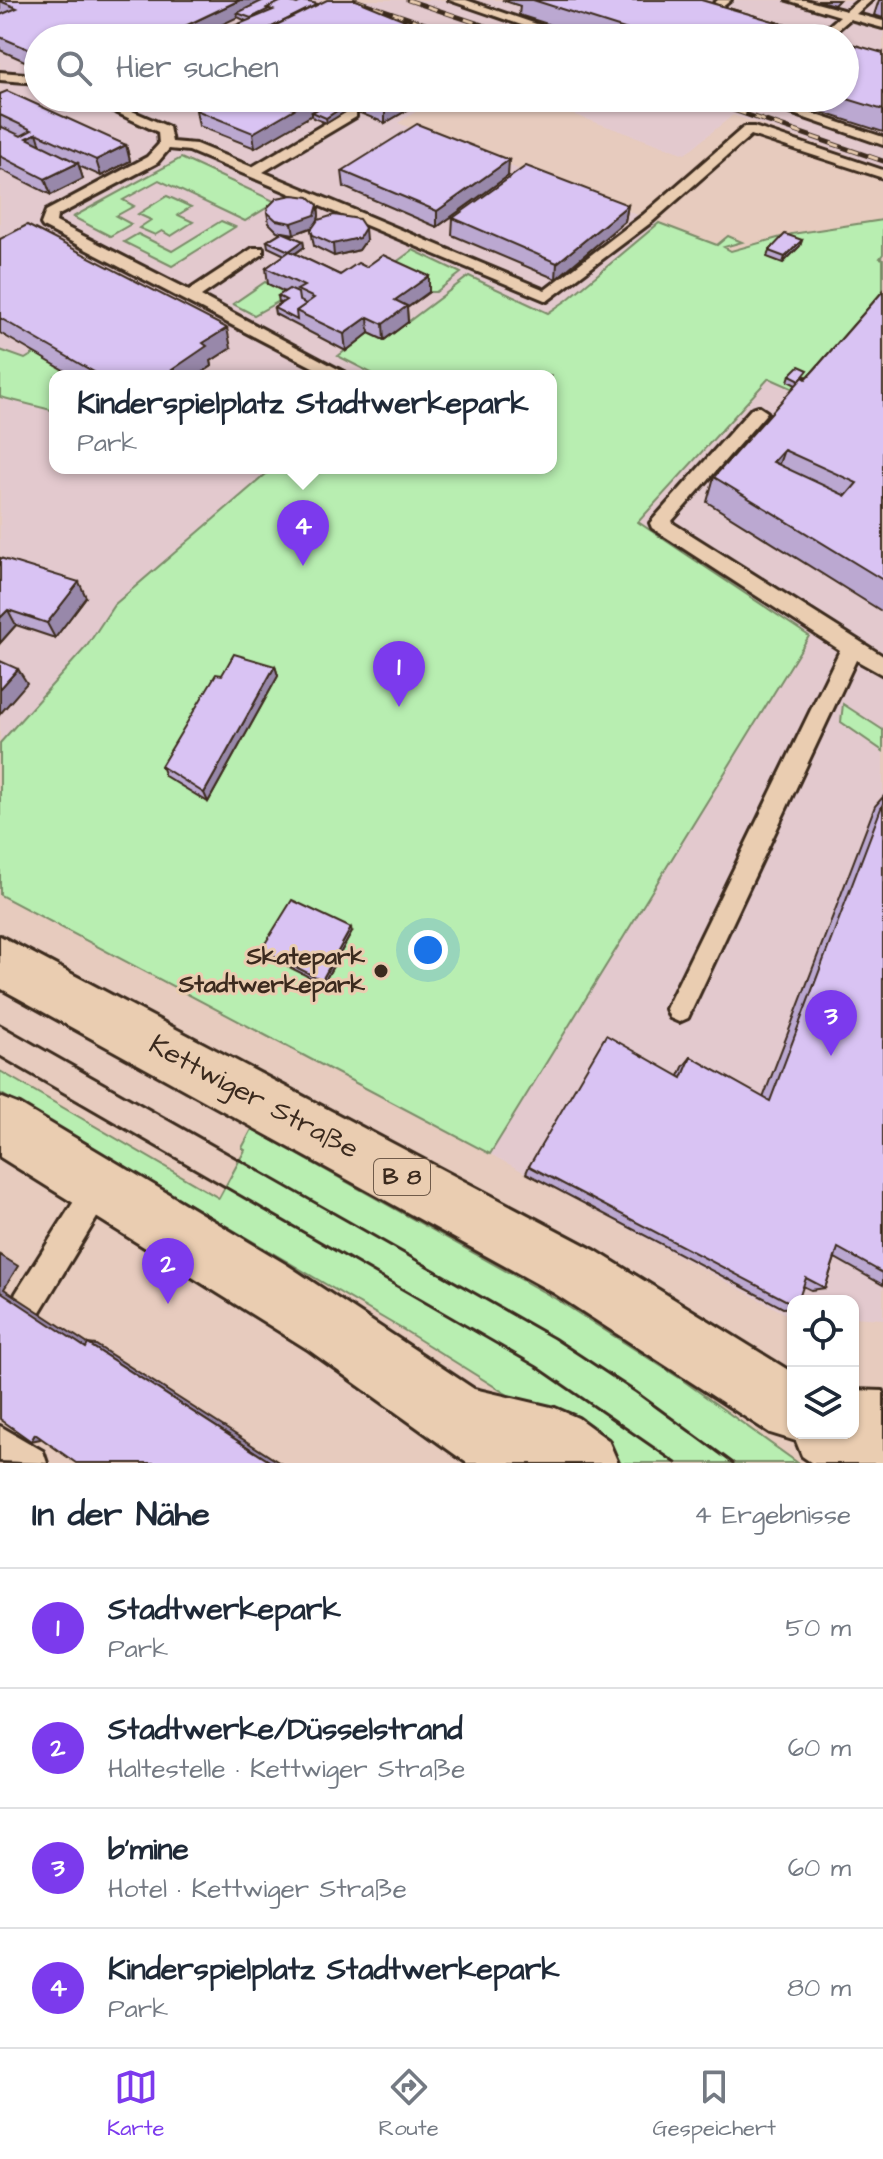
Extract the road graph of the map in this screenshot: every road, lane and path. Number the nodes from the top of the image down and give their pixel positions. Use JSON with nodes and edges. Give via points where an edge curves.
{"nodes":[{"id":1,"x":455,"y":0,"type":"edge"},
{"id":2,"x":725,"y":0,"type":"edge"},
{"id":3,"x":793,"y":0,"type":"edge"},
{"id":4,"x":866,"y":0,"type":"edge"},
{"id":5,"x":726,"y":15,"type":"edge"},
{"id":6,"x":848,"y":15,"type":"junction"},
{"id":7,"x":528,"y":24,"type":"edge"},
{"id":8,"x":837,"y":24,"type":"edge"},
{"id":9,"x":883,"y":25,"type":"edge"},
{"id":10,"x":0,"y":76,"type":"edge"},
{"id":11,"x":24,"y":78,"type":"edge"},
{"id":12,"x":127,"y":112,"type":"edge"},
{"id":13,"x":795,"y":112,"type":"edge"},
{"id":14,"x":351,"y":114,"type":"dead end"},
{"id":15,"x":883,"y":141,"type":"edge"},
{"id":16,"x":166,"y":145,"type":"junction"},
{"id":17,"x":252,"y":173,"type":"junction"},
{"id":18,"x":883,"y":174,"type":"edge"},
{"id":19,"x":258,"y":251,"type":"dead end"},
{"id":20,"x":188,"y":298,"type":"junction"},
{"id":21,"x":331,"y":370,"type":"edge"},
{"id":22,"x":758,"y":412,"type":"dead end"},
{"id":23,"x":852,"y":647,"type":"junction"},
{"id":24,"x":883,"y":667,"type":"edge"},
{"id":25,"x":0,"y":961,"type":"edge"},
{"id":26,"x":679,"y":1009,"type":"dead end"},
{"id":27,"x":0,"y":1125,"type":"edge"},
{"id":28,"x":100,"y":1186,"type":"junction"},
{"id":29,"x":27,"y":1304,"type":"dead end"},
{"id":30,"x":787,"y":1406,"type":"edge"},
{"id":31,"x":459,"y":1415,"type":"junction"},
{"id":32,"x":859,"y":1422,"type":"edge"},
{"id":33,"x":883,"y":1423,"type":"edge"},
{"id":34,"x":833,"y":1439,"type":"edge"},
{"id":35,"x":0,"y":1442,"type":"edge"},
{"id":36,"x":31,"y":1463,"type":"edge"},
{"id":37,"x":521,"y":1463,"type":"edge"},
{"id":38,"x":585,"y":1463,"type":"edge"},
{"id":39,"x":867,"y":1463,"type":"edge"}],
"edges":[{"from":1,"to":7,"type":"lane"},
{"from":2,"to":5,"type":"lane","via":[[705,9]]},
{"from":3,"to":6,"type":"lane"},
{"from":4,"to":6,"type":"lane"},
{"from":6,"to":8,"type":"lane"},
{"from":6,"to":9,"type":"lane"},
{"from":10,"to":11,"type":"lane"},
{"from":12,"to":16,"type":"lane","via":[[164,130]]},
{"from":13,"to":15,"type":"lane"},
{"from":14,"to":17,"type":"lane"},
{"from":16,"to":17,"type":"lane","via":[[191,147]]},
{"from":16,"to":20,"type":"lane","via":[[152,160],[51,214],[48,224]]},
{"from":17,"to":18,"type":"lane","via":[[547,296],[749,130]]},
{"from":19,"to":20,"type":"lane"},
{"from":20,"to":21,"type":"lane"},
{"from":22,"to":23,"type":"lane","via":[[659,523]]},
{"from":23,"to":24,"type":"lane"},
{"from":23,"to":26,"type":"lane"},
{"from":25,"to":30,"type":"main road","name":"Kettwiger Straße","number":"B 8","via":[[575,1272]]},
{"from":27,"to":28,"type":"main road"},
{"from":28,"to":29,"type":"lane"},
{"from":28,"to":31,"type":"main road","via":[[327,1326]]},
{"from":31,"to":37,"type":"main road"},
{"from":31,"to":38,"type":"main road","via":[[555,1441]]},
{"from":32,"to":33,"type":"main road"},
{"from":34,"to":39,"type":"main road"},
{"from":35,"to":36,"type":"lane"}]}
